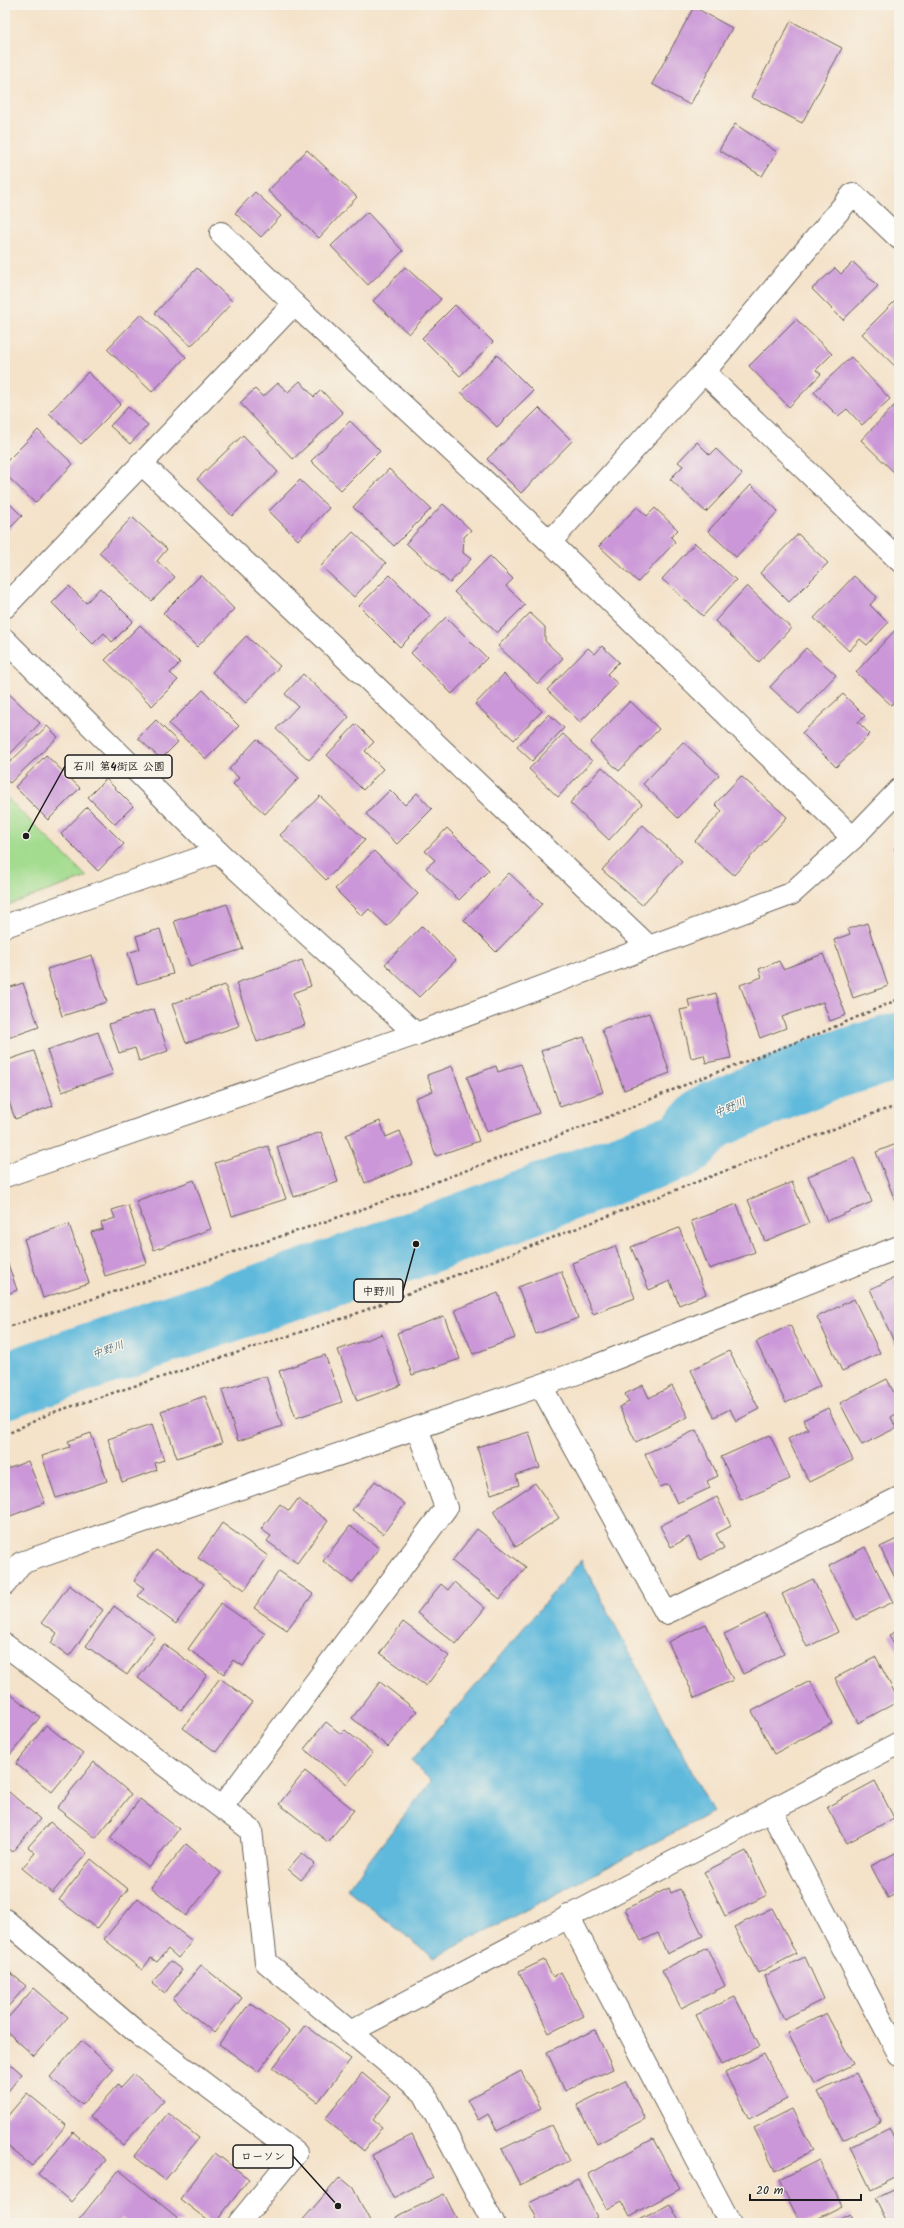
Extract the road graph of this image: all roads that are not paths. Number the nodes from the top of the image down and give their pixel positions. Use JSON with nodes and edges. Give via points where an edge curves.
{"nodes":[{"id":1,"x":222,"y":233,"type":"dead end"},
{"id":2,"x":899,"y":238,"type":"edge"},
{"id":3,"x":294,"y":304,"type":"junction"},
{"id":4,"x":704,"y":372,"type":"junction"},
{"id":5,"x":141,"y":463,"type":"junction"},
{"id":6,"x":550,"y":542,"type":"junction"},
{"id":7,"x":899,"y":560,"type":"edge"},
{"id":8,"x":5,"y":607,"type":"edge"},
{"id":9,"x":5,"y":640,"type":"edge"},
{"id":10,"x":899,"y":790,"type":"edge"},
{"id":11,"x":853,"y":838,"type":"junction"},
{"id":12,"x":218,"y":852,"type":"junction"},
{"id":13,"x":5,"y":926,"type":"edge"},
{"id":14,"x":649,"y":947,"type":"junction"},
{"id":15,"x":416,"y":1034,"type":"junction"},
{"id":16,"x":5,"y":1176,"type":"edge"},
{"id":17,"x":899,"y":1247,"type":"edge"},
{"id":18,"x":541,"y":1386,"type":"junction"},
{"id":19,"x":417,"y":1428,"type":"junction"},
{"id":20,"x":899,"y":1498,"type":"edge"},
{"id":21,"x":5,"y":1584,"type":"edge"},
{"id":22,"x":5,"y":1645,"type":"edge"},
{"id":23,"x":899,"y":1743,"type":"edge"},
{"id":24,"x":222,"y":1806,"type":"junction"},
{"id":25,"x":771,"y":1812,"type":"junction"},
{"id":26,"x":568,"y":1916,"type":"junction"},
{"id":27,"x":5,"y":1920,"type":"edge"},
{"id":28,"x":352,"y":2031,"type":"junction"},
{"id":29,"x":899,"y":2054,"type":"edge"},
{"id":30,"x":239,"y":2223,"type":"edge"},
{"id":31,"x":493,"y":2223,"type":"edge"},
{"id":32,"x":730,"y":2223,"type":"edge"}],
"edges":[{"from":1,"to":3,"type":"street"},
{"from":2,"to":4,"type":"street","via":[[853,194]]},
{"from":3,"to":5,"type":"street"},
{"from":3,"to":6,"type":"street"},
{"from":4,"to":6,"type":"street"},
{"from":4,"to":7,"type":"street"},
{"from":5,"to":8,"type":"street"},
{"from":5,"to":14,"type":"street"},
{"from":6,"to":11,"type":"street"},
{"from":9,"to":12,"type":"street"},
{"from":10,"to":11,"type":"street"},
{"from":11,"to":14,"type":"street","via":[[791,894]]},
{"from":12,"to":13,"type":"street"},
{"from":12,"to":15,"type":"street"},
{"from":14,"to":15,"type":"street"},
{"from":15,"to":16,"type":"street"},
{"from":17,"to":18,"type":"street"},
{"from":18,"to":19,"type":"street"},
{"from":18,"to":20,"type":"street","via":[[666,1613]]},
{"from":19,"to":21,"type":"street","via":[[21,1563]]},
{"from":19,"to":24,"type":"street","via":[[446,1508]]},
{"from":22,"to":24,"type":"street"},
{"from":23,"to":25,"type":"street"},
{"from":24,"to":28,"type":"street","via":[[250,1830],[266,1962]]},
{"from":25,"to":26,"type":"street"},
{"from":25,"to":29,"type":"street"},
{"from":26,"to":28,"type":"street"},
{"from":26,"to":32,"type":"street"},
{"from":27,"to":30,"type":"street","via":[[141,2036],[296,2153]]},
{"from":28,"to":31,"type":"street","via":[[424,2093]]}]}
